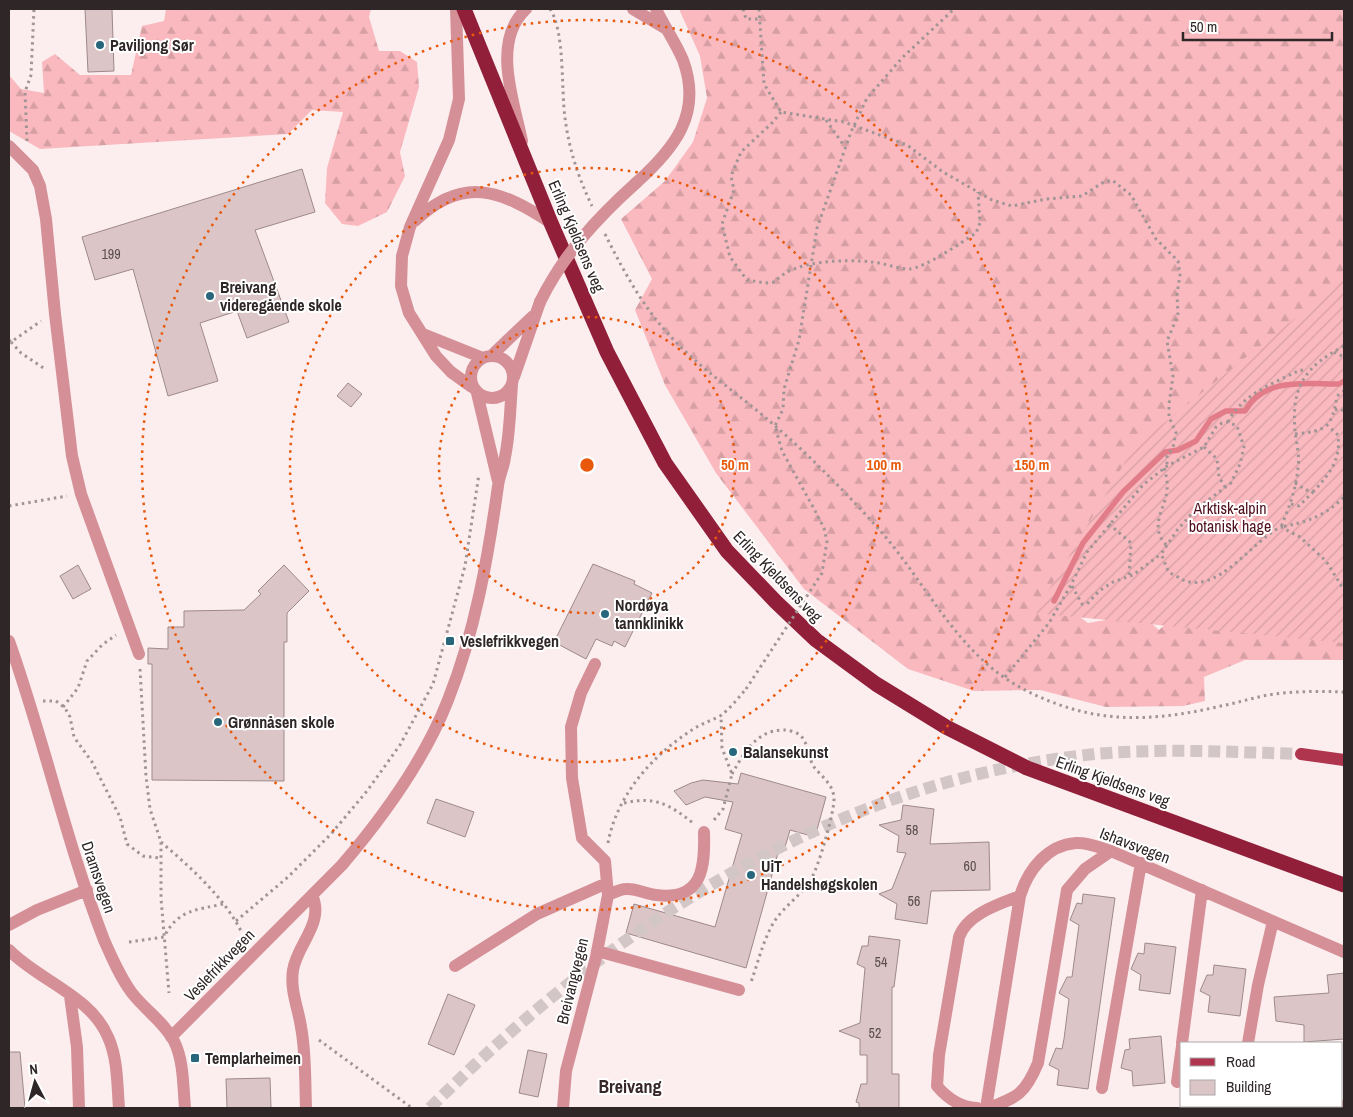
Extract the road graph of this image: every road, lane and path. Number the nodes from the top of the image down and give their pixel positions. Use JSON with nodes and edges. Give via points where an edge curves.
{"nodes":[{"id":1,"x":34,"y":9,"type":"edge"},
{"id":2,"x":456,"y":9,"type":"edge"},
{"id":3,"x":464,"y":9,"type":"edge"},
{"id":4,"x":526,"y":9,"type":"edge"},
{"id":5,"x":550,"y":9,"type":"edge"},
{"id":6,"x":633,"y":9,"type":"edge"},
{"id":7,"x":656,"y":9,"type":"edge"},
{"id":8,"x":743,"y":9,"type":"edge"},
{"id":9,"x":759,"y":9,"type":"edge"},
{"id":10,"x":954,"y":9,"type":"edge"},
{"id":11,"x":760,"y":19,"type":"junction"},
{"id":12,"x":665,"y":28,"type":"junction"},
{"id":13,"x":781,"y":112,"type":"junction"},
{"id":14,"x":826,"y":120,"type":"junction"},
{"id":15,"x":854,"y":127,"type":"junction"},
{"id":16,"x":9,"y":146,"type":"edge"},
{"id":17,"x":845,"y":148,"type":"junction"},
{"id":18,"x":526,"y":160,"type":"junction"},
{"id":19,"x":25,"y":161,"type":"junction"},
{"id":20,"x":978,"y":191,"type":"junction"},
{"id":21,"x":593,"y":210,"type":"dead end"},
{"id":22,"x":551,"y":223,"type":"junction"},
{"id":23,"x":410,"y":226,"type":"junction"},
{"id":24,"x":601,"y":226,"type":"dead end"},
{"id":25,"x":810,"y":265,"type":"junction"},
{"id":26,"x":55,"y":314,"type":"junction"},
{"id":27,"x":534,"y":314,"type":"junction"},
{"id":28,"x":424,"y":334,"type":"junction"},
{"id":29,"x":10,"y":341,"type":"edge"},
{"id":30,"x":1344,"y":346,"type":"edge"},
{"id":31,"x":1334,"y":351,"type":"junction"},
{"id":32,"x":487,"y":357,"type":"junction"},
{"id":33,"x":1344,"y":357,"type":"edge"},
{"id":34,"x":1307,"y":371,"type":"junction"},
{"id":35,"x":62,"y":376,"type":"junction"},
{"id":36,"x":513,"y":381,"type":"junction"},
{"id":37,"x":475,"y":390,"type":"junction"},
{"id":38,"x":1344,"y":391,"type":"edge"},
{"id":39,"x":1335,"y":410,"type":"junction"},
{"id":40,"x":1344,"y":411,"type":"edge"},
{"id":41,"x":1228,"y":422,"type":"junction"},
{"id":42,"x":775,"y":426,"type":"junction"},
{"id":43,"x":1328,"y":426,"type":"junction"},
{"id":44,"x":1295,"y":434,"type":"junction"},
{"id":45,"x":1204,"y":447,"type":"junction"},
{"id":46,"x":480,"y":465,"type":"dead end"},
{"id":47,"x":1165,"y":467,"type":"junction"},
{"id":48,"x":498,"y":483,"type":"junction"},
{"id":49,"x":1295,"y":483,"type":"junction"},
{"id":50,"x":1225,"y":487,"type":"junction"},
{"id":51,"x":1314,"y":491,"type":"junction"},
{"id":52,"x":81,"y":494,"type":"junction"},
{"id":53,"x":1344,"y":497,"type":"edge"},
{"id":54,"x":1291,"y":504,"type":"junction"},
{"id":55,"x":9,"y":506,"type":"edge"},
{"id":56,"x":1108,"y":524,"type":"junction"},
{"id":57,"x":1281,"y":527,"type":"junction"},
{"id":58,"x":1167,"y":546,"type":"junction"},
{"id":59,"x":1161,"y":554,"type":"junction"},
{"id":60,"x":1129,"y":577,"type":"junction"},
{"id":61,"x":1071,"y":585,"type":"junction"},
{"id":62,"x":1344,"y":590,"type":"edge"},
{"id":63,"x":129,"y":627,"type":"junction"},
{"id":64,"x":9,"y":641,"type":"edge"},
{"id":65,"x":139,"y":654,"type":"joint"},
{"id":66,"x":595,"y":664,"type":"dead end"},
{"id":67,"x":1005,"y":677,"type":"junction"},
{"id":68,"x":1344,"y":692,"type":"edge"},
{"id":69,"x":30,"y":703,"type":"junction"},
{"id":70,"x":63,"y":707,"type":"junction"},
{"id":71,"x":721,"y":715,"type":"junction"},
{"id":72,"x":1301,"y":754,"type":"tunnel mouth"},
{"id":73,"x":1344,"y":760,"type":"edge"},
{"id":74,"x":732,"y":774,"type":"junction"},
{"id":75,"x":624,"y":803,"type":"junction"},
{"id":76,"x":704,"y":832,"type":"junction"},
{"id":77,"x":161,"y":842,"type":"junction"},
{"id":78,"x":1111,"y":851,"type":"junction"},
{"id":79,"x":160,"y":858,"type":"junction"},
{"id":80,"x":605,"y":861,"type":"junction"},
{"id":81,"x":1141,"y":863,"type":"junction"},
{"id":82,"x":1344,"y":885,"type":"edge"},
{"id":83,"x":607,"y":889,"type":"junction"},
{"id":84,"x":87,"y":890,"type":"junction"},
{"id":85,"x":1202,"y":890,"type":"junction"},
{"id":86,"x":312,"y":895,"type":"junction"},
{"id":87,"x":1020,"y":896,"type":"junction"},
{"id":88,"x":223,"y":904,"type":"junction"},
{"id":89,"x":236,"y":921,"type":"junction"},
{"id":90,"x":1273,"y":921,"type":"junction"},
{"id":91,"x":9,"y":925,"type":"edge"},
{"id":92,"x":241,"y":931,"type":"dead end"},
{"id":93,"x":164,"y":937,"type":"junction"},
{"id":94,"x":128,"y":942,"type":"dead end"},
{"id":95,"x":9,"y":950,"type":"edge"},
{"id":96,"x":597,"y":950,"type":"junction"},
{"id":97,"x":1344,"y":952,"type":"edge"},
{"id":98,"x":455,"y":966,"type":"dead end"},
{"id":99,"x":739,"y":990,"type":"joint"},
{"id":100,"x":169,"y":992,"type":"dead end"},
{"id":101,"x":70,"y":996,"type":"junction"},
{"id":102,"x":302,"y":1029,"type":"junction"},
{"id":103,"x":170,"y":1037,"type":"junction"},
{"id":104,"x":1182,"y":1042,"type":"edge"},
{"id":105,"x":1248,"y":1042,"type":"edge"},
{"id":106,"x":1180,"y":1060,"type":"edge"},
{"id":107,"x":1177,"y":1082,"type":"dead end"},
{"id":108,"x":1102,"y":1088,"type":"dead end"},
{"id":109,"x":79,"y":1108,"type":"edge"},
{"id":110,"x":119,"y":1108,"type":"edge"},
{"id":111,"x":185,"y":1108,"type":"edge"},
{"id":112,"x":306,"y":1108,"type":"edge"},
{"id":113,"x":412,"y":1108,"type":"edge"},
{"id":114,"x":563,"y":1108,"type":"edge"},
{"id":115,"x":977,"y":1108,"type":"edge"},
{"id":116,"x":987,"y":1108,"type":"edge"}],
"edges":[{"from":1,"to":19,"type":"path","via":[[31,75],[25,92]]},
{"from":2,"to":23,"type":"street","via":[[459,99],[443,157]]},
{"from":3,"to":18,"type":"highway","name":"Erling Kjeldsens veg"},
{"from":4,"to":18,"type":"street","via":[[513,23],[508,71]]},
{"from":5,"to":21,"type":"path","via":[[558,26],[569,146]]},
{"from":6,"to":12,"type":"street"},
{"from":7,"to":12,"type":"street","name":"Veslefrikkvegen"},
{"from":8,"to":11,"type":"path","via":[[746,18]]},
{"from":9,"to":11,"type":"path"},
{"from":10,"to":15,"type":"path","via":[[903,57],[867,98]]},
{"from":11,"to":13,"type":"path","via":[[764,84]]},
{"from":12,"to":27,"type":"street","name":"Veslefrikkvegen","bridge":true,"via":[[686,70],[690,86],[690,104],[681,132],[661,160],[578,241],[552,278]]},
{"from":13,"to":14,"type":"path"},
{"from":13,"to":25,"type":"path","via":[[741,152],[731,176],[734,190],[722,224],[730,257],[747,280],[775,282],[781,273],[791,268]]},
{"from":14,"to":15,"type":"path"},
{"from":14,"to":17,"type":"path"},
{"from":15,"to":17,"type":"path"},
{"from":15,"to":20,"type":"path","via":[[907,145],[943,172]]},
{"from":16,"to":19,"type":"street"},
{"from":17,"to":25,"type":"path","via":[[816,228]]},
{"from":18,"to":22,"type":"highway","name":"Erling Kjeldsens veg"},
{"from":19,"to":26,"type":"street","via":[[33,170],[43,200]]},
{"from":20,"to":25,"type":"path","via":[[980,223],[976,233],[917,267],[900,268],[873,262]]},
{"from":20,"to":47,"type":"path","via":[[992,200],[1012,206],[1082,196],[1112,180],[1131,195],[1156,238],[1178,261],[1178,315],[1166,340],[1173,376],[1169,417],[1176,433]]},
{"from":22,"to":23,"type":"street","via":[[511,199],[472,192],[440,201]]},
{"from":22,"to":82,"type":"highway","name":"Erling Kjeldsens veg","via":[[607,352],[665,463],[727,551],[816,640],[876,684],[938,722],[1027,768]]},
{"from":23,"to":28,"type":"street","via":[[402,256],[401,286],[408,313]]},
{"from":24,"to":42,"type":"path","via":[[630,280],[660,325],[696,362]]},
{"from":25,"to":42,"type":"path","via":[[799,340],[784,389],[783,409]]},
{"from":26,"to":29,"type":"path"},
{"from":26,"to":35,"type":"street"},
{"from":27,"to":32,"type":"street","name":"Veslefrikkvegen"},
{"from":27,"to":36,"type":"street","name":"Veslefrikkvegen"},
{"from":28,"to":32,"type":"street"},
{"from":28,"to":37,"type":"street","via":[[436,356]]},
{"from":29,"to":35,"type":"path","via":[[31,360]]},
{"from":30,"to":31,"type":"path"},
{"from":31,"to":33,"type":"path"},
{"from":31,"to":34,"type":"path"},
{"from":32,"to":36,"type":"street","via":[[507,362]]},
{"from":32,"to":37,"type":"street","via":[[472,370]]},
{"from":34,"to":41,"type":"path","via":[[1300,370],[1273,383],[1234,411]]},
{"from":34,"to":44,"type":"path","via":[[1300,384],[1294,415]]},
{"from":35,"to":52,"type":"street","via":[[72,456]]},
{"from":36,"to":37,"type":"street","via":[[501,397],[493,399]]},
{"from":36,"to":48,"type":"street","name":"Veslefrikkvegen","via":[[505,457]]},
{"from":37,"to":48,"type":"street","name":"Veslefrikkvegen"},
{"from":38,"to":39,"type":"path","via":[[1336,396]]},
{"from":39,"to":40,"type":"path"},
{"from":39,"to":43,"type":"path"},
{"from":41,"to":45,"type":"path","via":[[1222,422],[1216,428]]},
{"from":41,"to":50,"type":"path","via":[[1237,426],[1244,447],[1231,483]]},
{"from":42,"to":67,"type":"path","via":[[876,526],[965,644]]},
{"from":42,"to":71,"type":"path","bridge":true,"via":[[782,451],[824,528],[827,541],[825,564],[746,689]]},
{"from":43,"to":44,"type":"path","via":[[1315,432]]},
{"from":43,"to":51,"type":"path","via":[[1338,435],[1339,447],[1334,468]]},
{"from":44,"to":49,"type":"path","via":[[1298,467]]},
{"from":45,"to":47,"type":"path"},
{"from":45,"to":50,"type":"path","via":[[1217,459],[1219,477]]},
{"from":46,"to":89,"type":"path","via":[[465,566],[433,684],[400,745],[367,791],[288,877]]},
{"from":47,"to":56,"type":"path","via":[[1143,485]]},
{"from":47,"to":58,"type":"path","via":[[1167,499],[1159,519],[1158,534]]},
{"from":48,"to":86,"type":"street","name":"Veslefrikkvegen","via":[[494,524],[481,584],[461,665],[448,702],[382,818]]},
{"from":49,"to":51,"type":"path"},
{"from":49,"to":54,"type":"path"},
{"from":50,"to":58,"type":"path","via":[[1196,509]]},
{"from":51,"to":54,"type":"path","via":[[1299,506]]},
{"from":52,"to":55,"type":"path"},
{"from":52,"to":63,"type":"street"},
{"from":53,"to":57,"type":"path","via":[[1308,521]]},
{"from":54,"to":57,"type":"path"},
{"from":56,"to":60,"type":"path","via":[[1131,542]]},
{"from":56,"to":61,"type":"path","via":[[1086,552]]},
{"from":57,"to":59,"type":"path","via":[[1212,580],[1187,582],[1169,572]]},
{"from":57,"to":62,"type":"path","via":[[1300,537],[1326,561]]},
{"from":58,"to":59,"type":"path"},
{"from":59,"to":60,"type":"path"},
{"from":60,"to":61,"type":"path","via":[[1112,582],[1087,604],[1077,599]]},
{"from":61,"to":67,"type":"path","via":[[1049,623]]},
{"from":63,"to":65,"type":"street"},
{"from":63,"to":70,"type":"path","via":[[90,656],[78,688]]},
{"from":64,"to":69,"type":"street","name":"Dramsvegen"},
{"from":65,"to":77,"type":"path","via":[[146,776],[150,809]]},
{"from":66,"to":80,"type":"street","via":[[572,727],[572,778],[582,838]]},
{"from":67,"to":68,"type":"path","via":[[1037,696],[1080,711],[1142,718],[1190,713],[1265,696]]},
{"from":69,"to":70,"type":"path","via":[[49,700]]},
{"from":69,"to":84,"type":"street","name":"Dramsvegen","via":[[69,840]]},
{"from":70,"to":79,"type":"path","via":[[70,717],[74,738],[92,762],[120,817],[127,844],[143,856]]},
{"from":71,"to":74,"type":"path","via":[[722,748]]},
{"from":71,"to":75,"type":"path","via":[[669,746],[642,772]]},
{"from":72,"to":73,"type":"main road"},
{"from":74,"to":76,"type":"path","via":[[723,809]]},
{"from":74,"to":99,"type":"path","via":[[754,741],[777,730],[790,730],[807,744],[813,766],[829,782],[834,798],[824,846],[812,879],[775,921],[767,935],[752,982]]},
{"from":75,"to":76,"type":"path","via":[[650,800],[667,804]]},
{"from":75,"to":80,"type":"path","via":[[610,834]]},
{"from":76,"to":83,"type":"street","via":[[705,862],[695,884],[684,893],[672,897]]},
{"from":77,"to":79,"type":"path"},
{"from":77,"to":88,"type":"path"},
{"from":78,"to":81,"type":"street","name":"Ishavsvegen"},
{"from":78,"to":87,"type":"street","name":"Ishavsvegen","via":[[1076,843],[1060,848],[1035,865],[1025,878]]},
{"from":78,"to":116,"type":"street","via":[[1085,869],[1066,890],[1038,1064],[1031,1080],[1017,1098]]},
{"from":79,"to":93,"type":"path"},
{"from":80,"to":83,"type":"street","name":"Breivangvegen"},
{"from":81,"to":85,"type":"street","name":"Ishavsvegen"},
{"from":81,"to":108,"type":"street"},
{"from":83,"to":96,"type":"street","name":"Breivangvegen"},
{"from":83,"to":98,"type":"street","via":[[537,914]]},
{"from":84,"to":91,"type":"street"},
{"from":84,"to":103,"type":"street","name":"Dramsvegen","via":[[117,969],[132,993]]},
{"from":85,"to":90,"type":"street","name":"Ishavsvegen"},
{"from":85,"to":104,"type":"street"},
{"from":86,"to":102,"type":"street","via":[[316,910],[314,921],[295,961],[292,986]]},
{"from":86,"to":103,"type":"street","name":"Veslefrikkvegen"},
{"from":87,"to":115,"type":"street","via":[[974,918],[962,928],[959,937],[939,1055],[937,1086],[945,1096],[967,1108]]},
{"from":87,"to":116,"type":"street","name":"Ishavsvegen"},
{"from":88,"to":89,"type":"path"},
{"from":88,"to":93,"type":"path","via":[[196,908],[179,917],[170,924]]},
{"from":89,"to":92,"type":"path"},
{"from":90,"to":97,"type":"street","name":"Ishavsvegen"},
{"from":90,"to":105,"type":"street"},
{"from":93,"to":94,"type":"path"},
{"from":93,"to":100,"type":"path"},
{"from":95,"to":101,"type":"street"},
{"from":96,"to":99,"type":"street"},
{"from":96,"to":114,"type":"street","name":"Breivangvegen","via":[[566,1071]]},
{"from":101,"to":109,"type":"street","via":[[77,1047]]},
{"from":101,"to":110,"type":"street","via":[[92,1012],[108,1036],[116,1062]]},
{"from":102,"to":112,"type":"street"},
{"from":102,"to":113,"type":"path"},
{"from":103,"to":111,"type":"street","name":"Dramsvegen","via":[[180,1060]]},
{"from":106,"to":107,"type":"street"}]}
